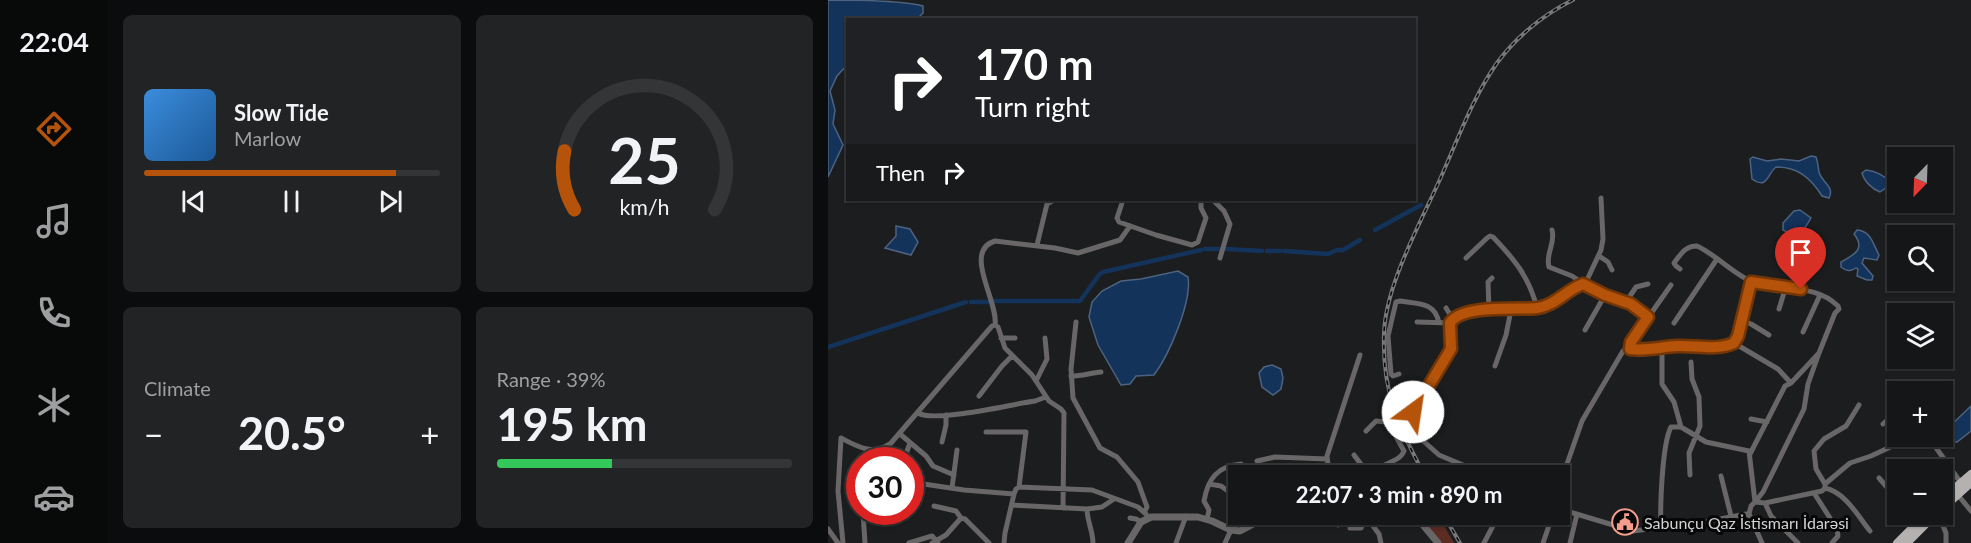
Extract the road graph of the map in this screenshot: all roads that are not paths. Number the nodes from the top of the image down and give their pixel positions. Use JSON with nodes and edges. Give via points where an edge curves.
{"nodes":[{"id":1,"x":1602,"y":198,"type":"dead end"},
{"id":2,"x":1052,"y":201,"type":"edge"},
{"id":3,"x":1123,"y":201,"type":"edge"},
{"id":4,"x":1201,"y":201,"type":"edge"},
{"id":5,"x":1214,"y":201,"type":"edge"},
{"id":6,"x":1130,"y":226,"type":"junction"},
{"id":7,"x":1552,"y":230,"type":"dead end"},
{"id":8,"x":1036,"y":245,"type":"junction"},
{"id":9,"x":1599,"y":256,"type":"junction"},
{"id":10,"x":1220,"y":258,"type":"dead end"},
{"id":11,"x":1466,"y":258,"type":"dead end"},
{"id":12,"x":1717,"y":259,"type":"junction"},
{"id":13,"x":1680,"y":269,"type":"dead end"},
{"id":14,"x":1612,"y":270,"type":"dead end"},
{"id":15,"x":1492,"y":278,"type":"dead end"},
{"id":16,"x":1751,"y":282,"type":"junction"},
{"id":17,"x":1583,"y":284,"type":"junction"},
{"id":18,"x":1648,"y":284,"type":"dead end"},
{"id":19,"x":1671,"y":285,"type":"dead end"},
{"id":20,"x":1786,"y":286,"type":"junction"},
{"id":21,"x":1605,"y":295,"type":"junction"},
{"id":22,"x":1820,"y":295,"type":"junction"},
{"id":23,"x":1626,"y":302,"type":"junction"},
{"id":24,"x":1446,"y":308,"type":"dead end"},
{"id":25,"x":1537,"y":308,"type":"junction"},
{"id":26,"x":1489,"y":309,"type":"junction"},
{"id":27,"x":1779,"y":309,"type":"dead end"},
{"id":28,"x":1511,"y":310,"type":"junction"},
{"id":29,"x":1648,"y":317,"type":"junction"},
{"id":30,"x":1741,"y":320,"type":"junction"},
{"id":31,"x":1452,"y":321,"type":"junction"},
{"id":32,"x":1076,"y":322,"type":"dead end"},
{"id":33,"x":1416,"y":322,"type":"dead end"},
{"id":34,"x":1439,"y":323,"type":"junction"},
{"id":35,"x":1674,"y":323,"type":"dead end"},
{"id":36,"x":995,"y":325,"type":"junction"},
{"id":37,"x":1585,"y":330,"type":"dead end"},
{"id":38,"x":1803,"y":332,"type":"dead end"},
{"id":39,"x":1769,"y":335,"type":"dead end"},
{"id":40,"x":1001,"y":338,"type":"junction"},
{"id":41,"x":1015,"y":338,"type":"dead end"},
{"id":42,"x":1045,"y":338,"type":"dead end"},
{"id":43,"x":1734,"y":343,"type":"junction"},
{"id":44,"x":1662,"y":348,"type":"junction"},
{"id":45,"x":1630,"y":349,"type":"junction"},
{"id":46,"x":1818,"y":353,"type":"junction"},
{"id":47,"x":1360,"y":355,"type":"dead end"},
{"id":48,"x":1012,"y":356,"type":"junction"},
{"id":49,"x":1691,"y":362,"type":"dead end"},
{"id":50,"x":1495,"y":366,"type":"dead end"},
{"id":51,"x":1101,"y":372,"type":"dead end"},
{"id":52,"x":1399,"y":374,"type":"dead end"},
{"id":53,"x":1071,"y":376,"type":"junction"},
{"id":54,"x":1036,"y":381,"type":"junction"},
{"id":55,"x":1791,"y":383,"type":"junction"},
{"id":56,"x":979,"y":396,"type":"dead end"},
{"id":57,"x":1046,"y":397,"type":"junction"},
{"id":58,"x":1859,"y":405,"type":"dead end"},
{"id":59,"x":918,"y":413,"type":"junction"},
{"id":60,"x":1372,"y":413,"type":"dead end"},
{"id":61,"x":946,"y":415,"type":"junction"},
{"id":62,"x":1750,"y":419,"type":"dead end"},
{"id":63,"x":1887,"y":420,"type":"edge"},
{"id":64,"x":1376,"y":421,"type":"junction"},
{"id":65,"x":1767,"y":422,"type":"junction"},
{"id":66,"x":1883,"y":424,"type":"dead end"},
{"id":67,"x":1681,"y":427,"type":"junction"},
{"id":68,"x":1366,"y":431,"type":"dead end"},
{"id":69,"x":986,"y":432,"type":"dead end"},
{"id":70,"x":900,"y":434,"type":"junction"},
{"id":71,"x":1697,"y":437,"type":"junction"},
{"id":72,"x":942,"y":442,"type":"dead end"},
{"id":73,"x":910,"y":443,"type":"junction"},
{"id":74,"x":860,"y":447,"type":"edge"},
{"id":75,"x":885,"y":447,"type":"edge"},
{"id":76,"x":908,"y":447,"type":"edge"},
{"id":77,"x":1890,"y":447,"type":"edge"},
{"id":78,"x":1936,"y":447,"type":"edge"},
{"id":79,"x":957,"y":450,"type":"dead end"},
{"id":80,"x":1750,"y":454,"type":"junction"},
{"id":81,"x":1354,"y":455,"type":"dead end"},
{"id":82,"x":1257,"y":461,"type":"dead end"},
{"id":83,"x":1327,"y":461,"type":"junction"},
{"id":84,"x":1323,"y":465,"type":"edge"},
{"id":85,"x":1330,"y":465,"type":"edge"},
{"id":86,"x":1362,"y":465,"type":"edge"},
{"id":87,"x":1383,"y":465,"type":"edge"},
{"id":88,"x":1462,"y":465,"type":"edge"},
{"id":89,"x":1567,"y":465,"type":"edge"},
{"id":90,"x":1228,"y":467,"type":"edge"},
{"id":91,"x":1971,"y":474,"type":"edge"},
{"id":92,"x":954,"y":475,"type":"junction"},
{"id":93,"x":1690,"y":475,"type":"dead end"},
{"id":94,"x":1721,"y":476,"type":"dead end"},
{"id":95,"x":1880,"y":478,"type":"dead end"},
{"id":96,"x":981,"y":483,"type":"dead end"},
{"id":97,"x":1961,"y":483,"type":"junction"},
{"id":98,"x":1971,"y":483,"type":"edge"},
{"id":99,"x":924,"y":484,"type":"edge"},
{"id":100,"x":1209,"y":484,"type":"junction"},
{"id":101,"x":1825,"y":486,"type":"junction"},
{"id":102,"x":1019,"y":487,"type":"junction"},
{"id":103,"x":1887,"y":487,"type":"edge"},
{"id":104,"x":952,"y":488,"type":"junction"},
{"id":105,"x":1063,"y":488,"type":"junction"},
{"id":106,"x":1953,"y":490,"type":"edge"},
{"id":107,"x":980,"y":491,"type":"junction"},
{"id":108,"x":1228,"y":491,"type":"edge"},
{"id":109,"x":1014,"y":494,"type":"junction"},
{"id":110,"x":1814,"y":494,"type":"junction"},
{"id":111,"x":1958,"y":495,"type":"junction"},
{"id":112,"x":1114,"y":499,"type":"junction"},
{"id":113,"x":1953,"y":499,"type":"edge"},
{"id":114,"x":1755,"y":502,"type":"junction"},
{"id":115,"x":1766,"y":503,"type":"junction"},
{"id":116,"x":1012,"y":505,"type":"junction"},
{"id":117,"x":934,"y":506,"type":"dead end"},
{"id":118,"x":1062,"y":508,"type":"junction"},
{"id":119,"x":1087,"y":509,"type":"junction"},
{"id":120,"x":1971,"y":511,"type":"edge"},
{"id":121,"x":1570,"y":512,"type":"edge"},
{"id":122,"x":1577,"y":514,"type":"junction"},
{"id":123,"x":1749,"y":514,"type":"junction"},
{"id":124,"x":1186,"y":516,"type":"junction"},
{"id":125,"x":1731,"y":516,"type":"junction"},
{"id":126,"x":1145,"y":517,"type":"junction"},
{"id":127,"x":961,"y":518,"type":"junction"},
{"id":128,"x":1130,"y":518,"type":"dead end"},
{"id":129,"x":1207,"y":519,"type":"junction"},
{"id":130,"x":864,"y":525,"type":"edge"},
{"id":131,"x":1252,"y":525,"type":"edge"},
{"id":132,"x":1362,"y":525,"type":"edge"},
{"id":133,"x":1372,"y":525,"type":"edge"},
{"id":134,"x":1423,"y":525,"type":"edge"},
{"id":135,"x":1493,"y":525,"type":"edge"},
{"id":136,"x":1549,"y":525,"type":"edge"},
{"id":137,"x":1915,"y":525,"type":"edge"},
{"id":138,"x":1926,"y":525,"type":"edge"},
{"id":139,"x":1942,"y":525,"type":"edge"},
{"id":140,"x":1350,"y":528,"type":"dead end"},
{"id":141,"x":1661,"y":528,"type":"junction"},
{"id":142,"x":828,"y":529,"type":"edge"},
{"id":143,"x":1231,"y":530,"type":"junction"},
{"id":144,"x":1870,"y":531,"type":"dead end"},
{"id":145,"x":936,"y":542,"type":"edge"},
{"id":146,"x":838,"y":543,"type":"edge"},
{"id":147,"x":843,"y":543,"type":"edge"},
{"id":148,"x":865,"y":543,"type":"edge"},
{"id":149,"x":909,"y":543,"type":"edge"},
{"id":150,"x":989,"y":543,"type":"edge"},
{"id":151,"x":1004,"y":543,"type":"edge"},
{"id":152,"x":1094,"y":543,"type":"edge"},
{"id":153,"x":1128,"y":543,"type":"edge"},
{"id":154,"x":1176,"y":543,"type":"edge"},
{"id":155,"x":1225,"y":543,"type":"edge"},
{"id":156,"x":1381,"y":543,"type":"edge"},
{"id":157,"x":1438,"y":543,"type":"edge"},
{"id":158,"x":1484,"y":543,"type":"edge"},
{"id":159,"x":1543,"y":543,"type":"edge"},
{"id":160,"x":1570,"y":543,"type":"edge"},
{"id":161,"x":1762,"y":543,"type":"edge"},
{"id":162,"x":1798,"y":543,"type":"edge"},
{"id":163,"x":1832,"y":543,"type":"edge"},
{"id":164,"x":1897,"y":543,"type":"edge"},
{"id":165,"x":1907,"y":543,"type":"edge"},
{"id":166,"x":1946,"y":543,"type":"edge"}],
"edges":[{"from":1,"to":9,"type":"street","via":[[1603,239]]},
{"from":2,"to":8,"type":"street","via":[[1047,204]]},
{"from":3,"to":6,"type":"street","via":[[1117,218]]},
{"from":4,"to":6,"type":"street","via":[[1206,218],[1196,245]]},
{"from":5,"to":10,"type":"street","via":[[1230,224]]},
{"from":6,"to":8,"type":"street","via":[[1120,240],[1078,253]]},
{"from":7,"to":17,"type":"street","via":[[1549,267]]},
{"from":8,"to":36,"type":"street","via":[[995,241],[984,246],[982,268],[995,311]]},
{"from":9,"to":14,"type":"street","via":[[1606,259]]},
{"from":9,"to":17,"type":"street"},
{"from":11,"to":25,"type":"street","via":[[1493,237],[1520,266]]},
{"from":12,"to":13,"type":"street","via":[[1701,248],[1689,247],[1674,262]]},
{"from":12,"to":16,"type":"street"},
{"from":12,"to":35,"type":"street"},
{"from":15,"to":26,"type":"street","via":[[1488,282]]},
{"from":16,"to":20,"type":"street"},
{"from":16,"to":30,"type":"street"},
{"from":17,"to":21,"type":"street"},
{"from":17,"to":25,"type":"street","via":[[1551,305]]},
{"from":18,"to":23,"type":"street","via":[[1636,287]]},
{"from":19,"to":29,"type":"street"},
{"from":20,"to":22,"type":"street"},
{"from":20,"to":27,"type":"street"},
{"from":21,"to":23,"type":"street"},
{"from":21,"to":37,"type":"street"},
{"from":22,"to":38,"type":"street"},
{"from":22,"to":46,"type":"street","via":[[1839,309]]},
{"from":23,"to":29,"type":"street"},
{"from":24,"to":31,"type":"street"},
{"from":25,"to":28,"type":"street"},
{"from":26,"to":28,"type":"street"},
{"from":26,"to":31,"type":"street"},
{"from":28,"to":50,"type":"street"},
{"from":29,"to":45,"type":"street"},
{"from":30,"to":39,"type":"street"},
{"from":30,"to":43,"type":"street"},
{"from":31,"to":34,"type":"street"},
{"from":31,"to":88,"type":"street","via":[[1451,349],[1409,426],[1439,456]]},
{"from":32,"to":53,"type":"street"},
{"from":33,"to":34,"type":"street"},
{"from":34,"to":52,"type":"street","via":[[1435,311],[1428,306],[1395,303],[1388,336],[1391,374]]},
{"from":36,"to":40,"type":"street"},
{"from":36,"to":59,"type":"street"},
{"from":40,"to":41,"type":"street"},
{"from":40,"to":48,"type":"street"},
{"from":42,"to":54,"type":"street","via":[[1047,359]]},
{"from":43,"to":44,"type":"street"},
{"from":43,"to":55,"type":"street","via":[[1778,369]]},
{"from":44,"to":45,"type":"street"},
{"from":44,"to":67,"type":"street","via":[[1663,388],[1674,402]]},
{"from":45,"to":89,"type":"street","via":[[1621,353],[1582,421]]},
{"from":46,"to":55,"type":"street"},
{"from":46,"to":114,"type":"street","via":[[1804,409]]},
{"from":47,"to":83,"type":"street"},
{"from":48,"to":54,"type":"street"},
{"from":48,"to":56,"type":"street"},
{"from":49,"to":71,"type":"street","via":[[1700,404]]},
{"from":51,"to":53,"type":"street"},
{"from":53,"to":126,"type":"street","via":[[1073,398],[1097,444],[1117,457],[1135,478],[1147,507]]},
{"from":54,"to":57,"type":"street"},
{"from":55,"to":65,"type":"street","via":[[1785,386]]},
{"from":57,"to":61,"type":"street"},
{"from":57,"to":105,"type":"street","via":[[1064,413]]},
{"from":58,"to":101,"type":"street","via":[[1846,426],[1824,439],[1814,451],[1814,463]]},
{"from":59,"to":61,"type":"street"},
{"from":59,"to":70,"type":"street"},
{"from":60,"to":64,"type":"street"},
{"from":61,"to":72,"type":"street"},
{"from":62,"to":65,"type":"street"},
{"from":63,"to":66,"type":"street"},
{"from":64,"to":68,"type":"street"},
{"from":64,"to":87,"type":"street","via":[[1390,424],[1404,452]]},
{"from":65,"to":80,"type":"street"},
{"from":67,"to":71,"type":"street"},
{"from":67,"to":141,"type":"street","via":[[1671,427],[1666,447]]},
{"from":69,"to":102,"type":"street","via":[[1026,432]]},
{"from":70,"to":73,"type":"street"},
{"from":70,"to":75,"type":"street"},
{"from":71,"to":80,"type":"street"},
{"from":71,"to":93,"type":"street","via":[[1689,453]]},
{"from":73,"to":76,"type":"street"},
{"from":73,"to":92,"type":"street","via":[[933,466]]},
{"from":74,"to":147,"type":"street","via":[[841,438],[838,491]]},
{"from":77,"to":101,"type":"street","via":[[1850,463]]},
{"from":78,"to":97,"type":"street"},
{"from":79,"to":92,"type":"street"},
{"from":80,"to":114,"type":"street"},
{"from":81,"to":86,"type":"street"},
{"from":82,"to":83,"type":"street","via":[[1275,457]]},
{"from":83,"to":84,"type":"street"},
{"from":83,"to":85,"type":"street"},
{"from":90,"to":100,"type":"street"},
{"from":91,"to":97,"type":"main road"},
{"from":92,"to":104,"type":"street"},
{"from":94,"to":125,"type":"street"},
{"from":95,"to":103,"type":"street"},
{"from":96,"to":107,"type":"street"},
{"from":97,"to":106,"type":"main road"},
{"from":98,"to":111,"type":"main road"},
{"from":99,"to":104,"type":"street"},
{"from":100,"to":108,"type":"street"},
{"from":100,"to":129,"type":"street","via":[[1204,501],[1209,510]]},
{"from":101,"to":110,"type":"street"},
{"from":101,"to":144,"type":"street","via":[[1839,495]]},
{"from":102,"to":105,"type":"street"},
{"from":102,"to":109,"type":"street"},
{"from":104,"to":107,"type":"street"},
{"from":105,"to":112,"type":"street","via":[[1092,490]]},
{"from":105,"to":118,"type":"street"},
{"from":107,"to":109,"type":"street"},
{"from":109,"to":116,"type":"street"},
{"from":110,"to":115,"type":"street"},
{"from":110,"to":163,"type":"street","via":[[1837,530],[1838,536]]},
{"from":111,"to":113,"type":"main road"},
{"from":111,"to":120,"type":"street"},
{"from":112,"to":119,"type":"street","via":[[1102,507]]},
{"from":112,"to":126,"type":"street"},
{"from":114,"to":115,"type":"street"},
{"from":114,"to":123,"type":"street"},
{"from":115,"to":162,"type":"street","via":[[1773,520]]},
{"from":116,"to":118,"type":"street"},
{"from":116,"to":151,"type":"street"},
{"from":117,"to":127,"type":"street","via":[[956,511]]},
{"from":118,"to":119,"type":"street"},
{"from":119,"to":152,"type":"street"},
{"from":121,"to":122,"type":"street"},
{"from":122,"to":141,"type":"street","via":[[1633,531]]},
{"from":122,"to":160,"type":"street"},
{"from":123,"to":125,"type":"street"},
{"from":123,"to":161,"type":"street"},
{"from":124,"to":126,"type":"street"},
{"from":124,"to":129,"type":"street"},
{"from":124,"to":154,"type":"street"},
{"from":125,"to":141,"type":"street"},
{"from":126,"to":128,"type":"street"},
{"from":126,"to":153,"type":"street"},
{"from":127,"to":145,"type":"street"},
{"from":127,"to":150,"type":"street"},
{"from":129,"to":143,"type":"street"},
{"from":130,"to":148,"type":"street"},
{"from":131,"to":143,"type":"street"},
{"from":132,"to":140,"type":"street"},
{"from":133,"to":156,"type":"street"},
{"from":134,"to":157,"type":"street"},
{"from":135,"to":158,"type":"street"},
{"from":136,"to":159,"type":"street"},
{"from":137,"to":164,"type":"main road"},
{"from":138,"to":165,"type":"main road"},
{"from":139,"to":166,"type":"street"},
{"from":142,"to":146,"type":"street"},
{"from":143,"to":155,"type":"street"},
{"from":145,"to":149,"type":"street","via":[[929,536]]}]}
